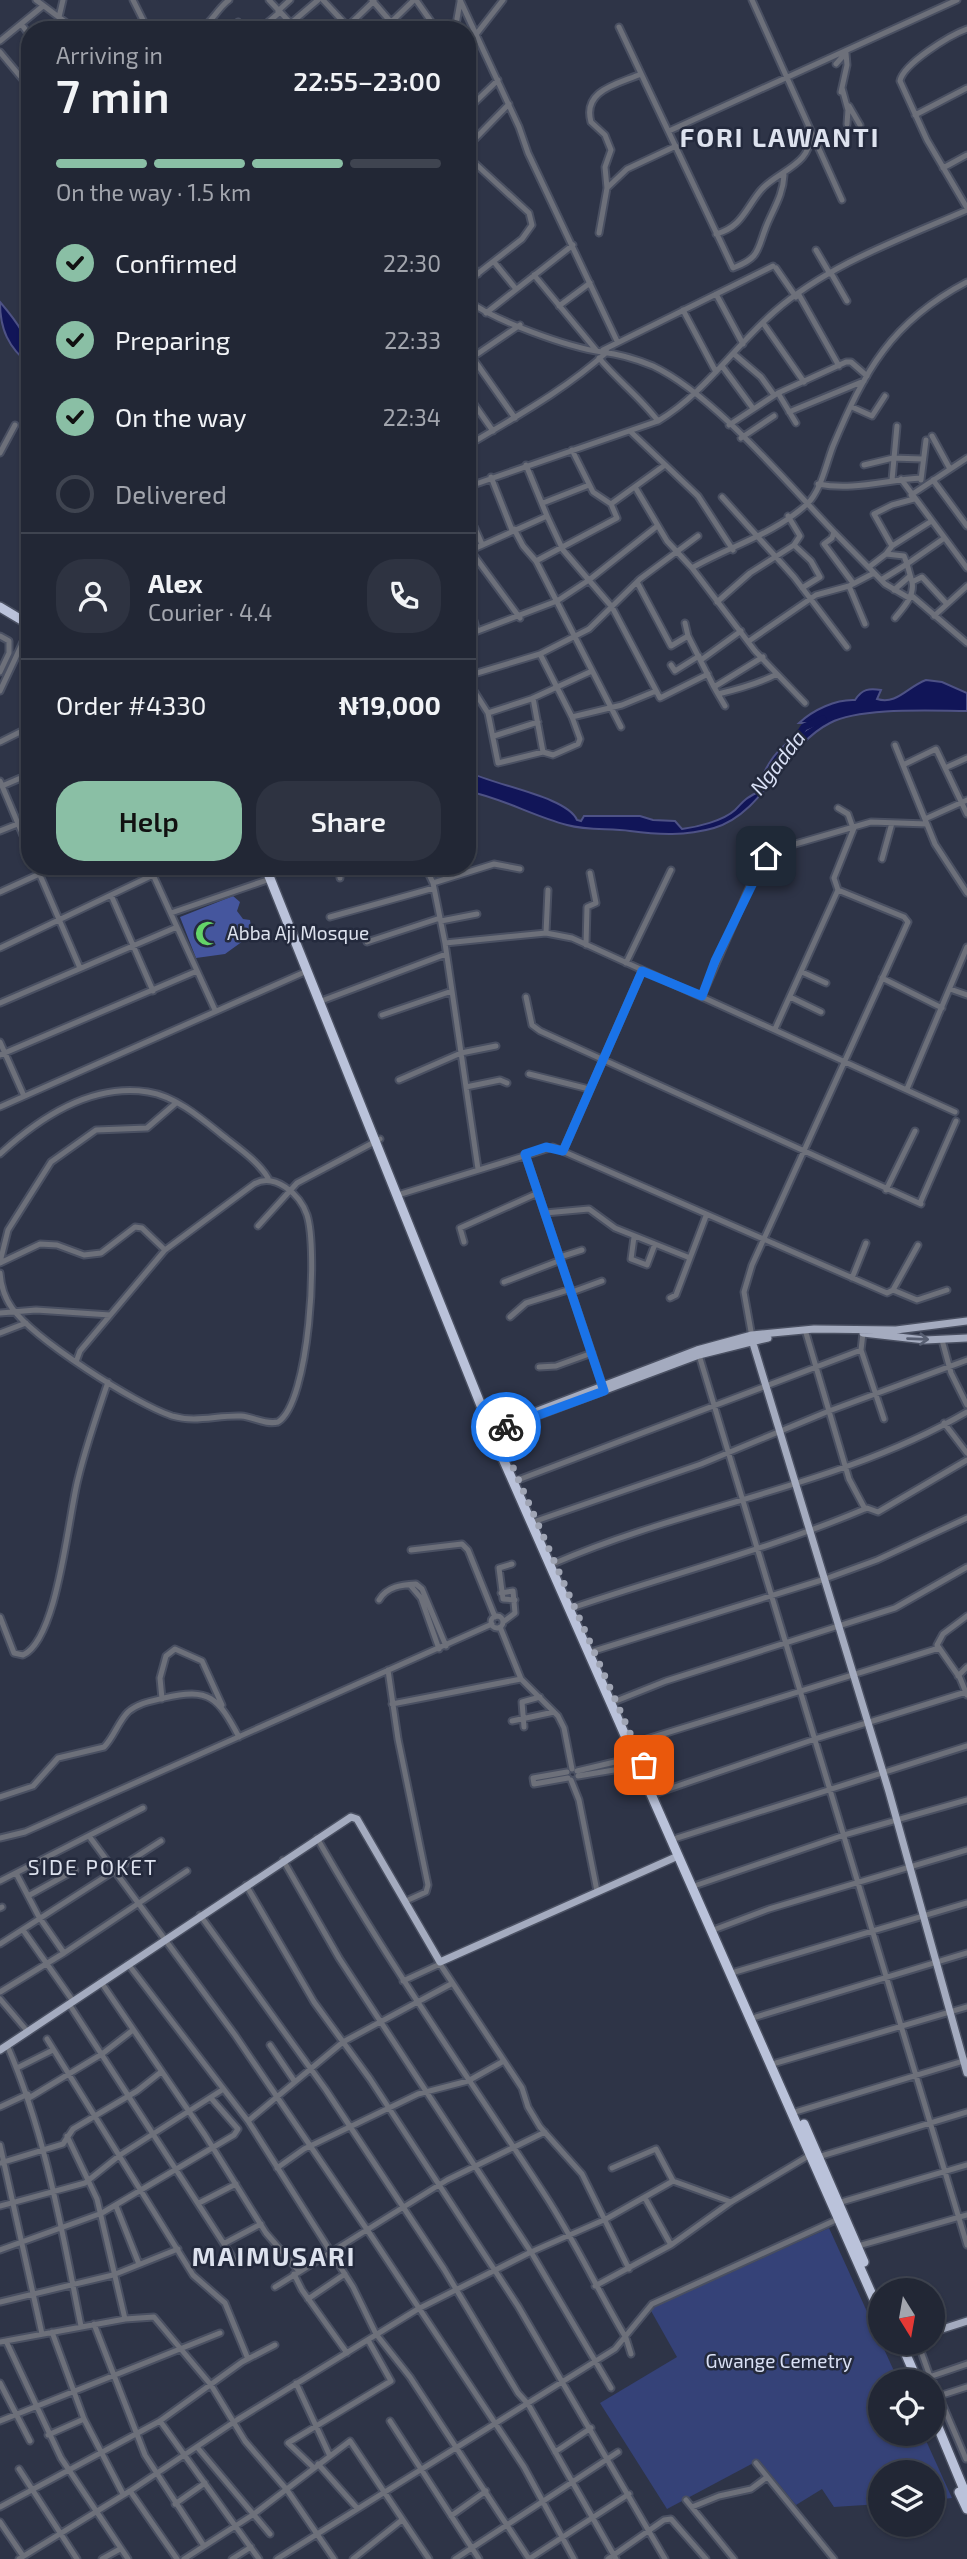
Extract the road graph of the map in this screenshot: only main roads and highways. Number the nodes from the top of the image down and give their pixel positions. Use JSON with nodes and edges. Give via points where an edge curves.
{"nodes":[{"id":1,"x":0,"y":601,"type":"edge"},
{"id":2,"x":0,"y":607,"type":"edge"},
{"id":3,"x":21,"y":613,"type":"edge"},
{"id":4,"x":21,"y":620,"type":"edge"},
{"id":5,"x":268,"y":875,"type":"edge"},
{"id":6,"x":274,"y":875,"type":"edge"},
{"id":7,"x":277,"y":889,"type":"junction"},
{"id":8,"x":377,"y":1140,"type":"junction"},
{"id":9,"x":967,"y":1321,"type":"edge"},
{"id":10,"x":752,"y":1337,"type":"junction"},
{"id":11,"x":967,"y":1338,"type":"edge"},
{"id":12,"x":603,"y":1388,"type":"junction"},
{"id":13,"x":493,"y":1430,"type":"junction"},
{"id":14,"x":640,"y":1762,"type":"junction"},
{"id":15,"x":678,"y":1856,"type":"junction"},
{"id":16,"x":3,"y":2048,"type":"edge"},
{"id":17,"x":965,"y":2060,"type":"edge"},
{"id":18,"x":967,"y":2073,"type":"edge"},
{"id":19,"x":795,"y":2112,"type":"junction"},
{"id":20,"x":814,"y":2156,"type":"junction"},
{"id":21,"x":871,"y":2278,"type":"edge"},
{"id":22,"x":868,"y":2286,"type":"edge"},
{"id":23,"x":967,"y":2321,"type":"edge"},
{"id":24,"x":945,"y":2328,"type":"edge"},
{"id":25,"x":945,"y":2443,"type":"edge"},
{"id":26,"x":940,"y":2446,"type":"edge"},
{"id":27,"x":966,"y":2491,"type":"edge"},
{"id":28,"x":967,"y":2509,"type":"edge"}],
"edges":[{"from":1,"to":3,"type":"highway"},
{"from":2,"to":4,"type":"highway"},
{"from":5,"to":7,"type":"highway"},
{"from":6,"to":7,"type":"highway"},
{"from":7,"to":8,"type":"highway"},
{"from":7,"to":8,"type":"highway"},
{"from":8,"to":13,"type":"highway"},
{"from":8,"to":13,"type":"highway"},
{"from":9,"to":10,"type":"main road","via":[[896,1331],[814,1329]]},
{"from":10,"to":11,"type":"main road","one_way":true,"via":[[863,1333]]},
{"from":10,"to":12,"type":"main road"},
{"from":10,"to":12,"type":"main road","via":[[697,1350]]},
{"from":10,"to":17,"type":"main road"},
{"from":12,"to":13,"type":"main road"},
{"from":13,"to":14,"type":"highway"},
{"from":13,"to":14,"type":"highway"},
{"from":14,"to":15,"type":"highway"},
{"from":14,"to":19,"type":"highway"},
{"from":15,"to":16,"type":"main road","via":[[439,1963],[355,1817],[283,1860]]},
{"from":15,"to":19,"type":"highway"},
{"from":17,"to":18,"type":"main road"},
{"from":19,"to":20,"type":"highway"},
{"from":20,"to":21,"type":"highway"},
{"from":20,"to":22,"type":"highway"},
{"from":23,"to":24,"type":"main road"},
{"from":25,"to":27,"type":"highway"},
{"from":26,"to":28,"type":"highway"}]}
